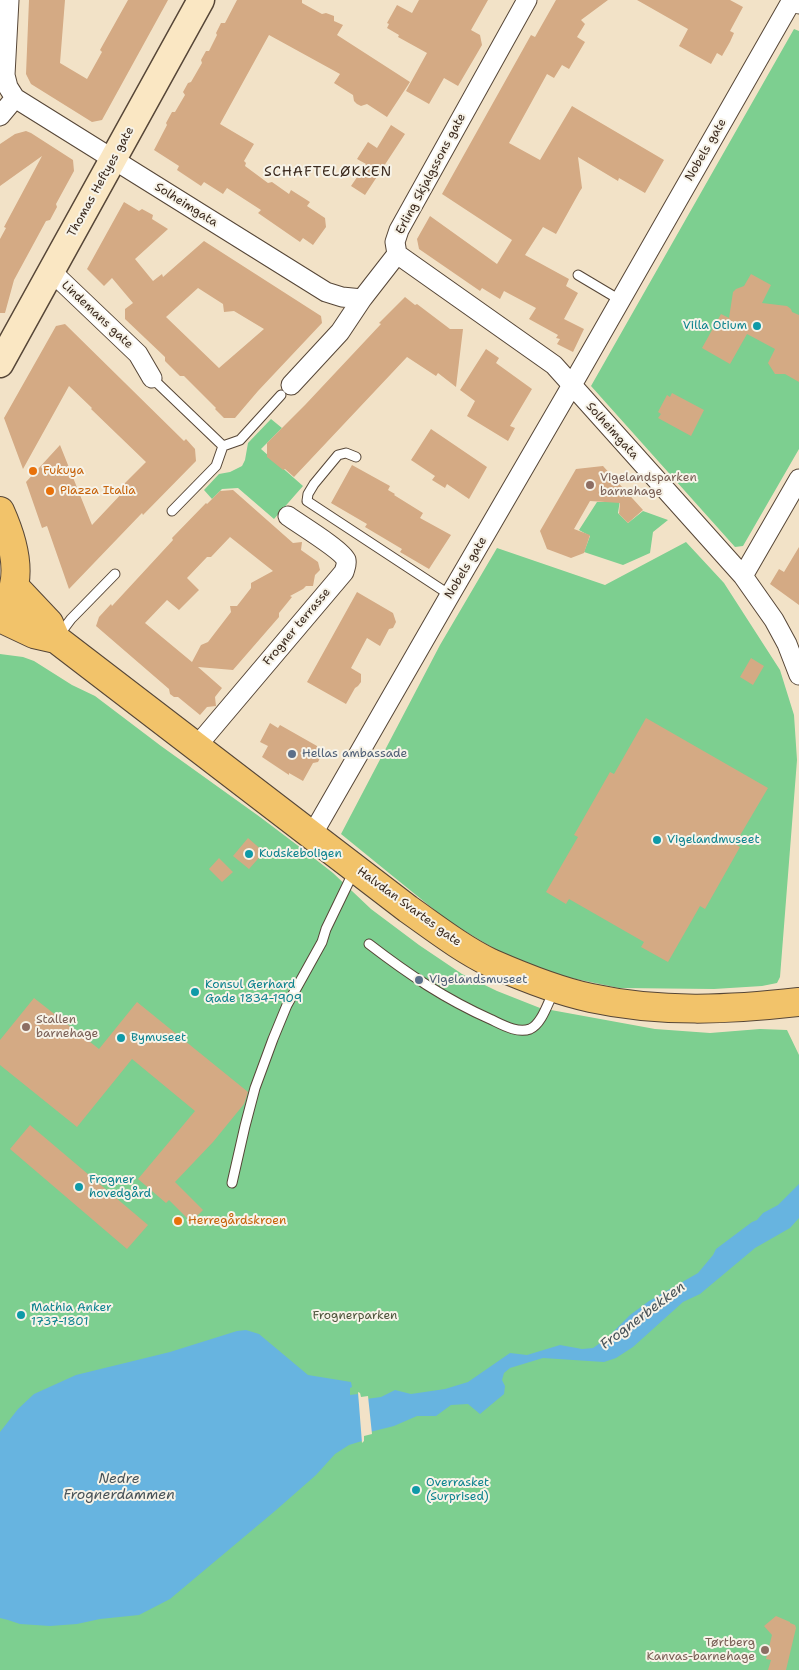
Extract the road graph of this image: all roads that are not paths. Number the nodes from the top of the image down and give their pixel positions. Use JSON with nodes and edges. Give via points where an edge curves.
{"nodes":[{"id":1,"x":9,"y":0,"type":"edge"},
{"id":2,"x":202,"y":0,"type":"edge"},
{"id":3,"x":527,"y":0,"type":"edge"},
{"id":4,"x":792,"y":0,"type":"edge"},
{"id":5,"x":799,"y":4,"type":"edge"},
{"id":6,"x":15,"y":98,"type":"junction"},
{"id":7,"x":0,"y":116,"type":"edge"},
{"id":8,"x":113,"y":160,"type":"junction"},
{"id":9,"x":397,"y":254,"type":"junction"},
{"id":10,"x":52,"y":272,"type":"junction"},
{"id":11,"x":578,"y":275,"type":"dead end"},
{"id":12,"x":362,"y":299,"type":"junction"},
{"id":13,"x":620,"y":300,"type":"junction"},
{"id":14,"x":0,"y":364,"type":"edge"},
{"id":15,"x":152,"y":378,"type":"joint"},
{"id":16,"x":572,"y":385,"type":"junction"},
{"id":17,"x":286,"y":390,"type":"joint"},
{"id":18,"x":223,"y":446,"type":"junction"},
{"id":19,"x":356,"y":457,"type":"dead end"},
{"id":20,"x":799,"y":479,"type":"edge"},
{"id":21,"x":172,"y":510,"type":"dead end"},
{"id":22,"x":0,"y":511,"type":"edge"},
{"id":23,"x":288,"y":516,"type":"dead end"},
{"id":24,"x":115,"y":574,"type":"dead end"},
{"id":25,"x":743,"y":576,"type":"junction"},
{"id":26,"x":15,"y":587,"type":"junction"},
{"id":27,"x":450,"y":595,"type":"junction"},
{"id":28,"x":0,"y":612,"type":"edge"},
{"id":29,"x":0,"y":618,"type":"edge"},
{"id":30,"x":56,"y":639,"type":"junction"},
{"id":31,"x":799,"y":675,"type":"edge"},
{"id":32,"x":196,"y":747,"type":"junction"},
{"id":33,"x":312,"y":835,"type":"junction"},
{"id":34,"x":356,"y":869,"type":"junction"},
{"id":35,"x":370,"y":944,"type":"dead end"},
{"id":36,"x":555,"y":988,"type":"junction"},
{"id":37,"x":799,"y":1002,"type":"edge"},
{"id":38,"x":232,"y":1183,"type":"dead end"}],
"edges":[{"from":1,"to":6,"type":"street","via":[[5,75]]},
{"from":2,"to":8,"type":"street","name":"Thomas Heftyes gate"},
{"from":3,"to":9,"type":"street","name":"Erling Skjalgssons gate","via":[[399,230],[395,242]]},
{"from":4,"to":5,"type":"street"},
{"from":4,"to":13,"type":"street","name":"Nobels gate"},
{"from":6,"to":7,"type":"street"},
{"from":6,"to":8,"type":"street","name":"Solheimgata"},
{"from":8,"to":10,"type":"street","name":"Thomas Heftyes gate"},
{"from":8,"to":12,"type":"street","name":"Solheimgata","via":[[326,292]]},
{"from":9,"to":12,"type":"street"},
{"from":9,"to":16,"type":"street","name":"Solheimgata","via":[[554,365]]},
{"from":10,"to":14,"type":"street","name":"Thomas Heftyes gate"},
{"from":10,"to":15,"type":"street","name":"Lindemans gate","via":[[138,354]]},
{"from":11,"to":13,"type":"lane"},
{"from":12,"to":17,"type":"street","via":[[340,332]]},
{"from":13,"to":16,"type":"street","name":"Nobels gate"},
{"from":15,"to":18,"type":"lane","name":"Lindemans gate"},
{"from":16,"to":25,"type":"street","name":"Solheimgata"},
{"from":16,"to":27,"type":"street","name":"Nobels gate"},
{"from":17,"to":18,"type":"lane","via":[[240,440]]},
{"from":18,"to":21,"type":"lane","via":[[216,466]]},
{"from":19,"to":27,"type":"lane","via":[[346,453],[338,455],[314,484],[307,501]]},
{"from":20,"to":25,"type":"street"},
{"from":22,"to":26,"type":"main road","via":[[11,540]]},
{"from":23,"to":32,"type":"street","name":"Frogner terrasse","via":[[345,558],[344,572]]},
{"from":24,"to":30,"type":"lane"},
{"from":25,"to":31,"type":"street","name":"Solheimgata","via":[[774,620]]},
{"from":26,"to":28,"type":"main road"},
{"from":26,"to":30,"type":"main road","name":"Halvdan Svartes gate","via":[[49,623]]},
{"from":27,"to":33,"type":"street","name":"Nobels gate"},
{"from":29,"to":30,"type":"main road","name":"Halvdan Svartes gate","via":[[34,634]]},
{"from":30,"to":32,"type":"main road","name":"Halvdan Svartes gate"},
{"from":32,"to":33,"type":"main road","name":"Halvdan Svartes gate"},
{"from":33,"to":34,"type":"main road","name":"Halvdan Svartes gate"},
{"from":34,"to":36,"type":"main road","name":"Halvdan Svartes gate","via":[[408,910],[490,962]]},
{"from":34,"to":38,"type":"lane","via":[[273,1038],[250,1107]]},
{"from":35,"to":36,"type":"lane","via":[[428,987],[517,1030],[535,1026]]},
{"from":36,"to":37,"type":"main road","name":"Halvdan Svartes gate","via":[[591,998],[676,1009],[721,1009]]}]}
